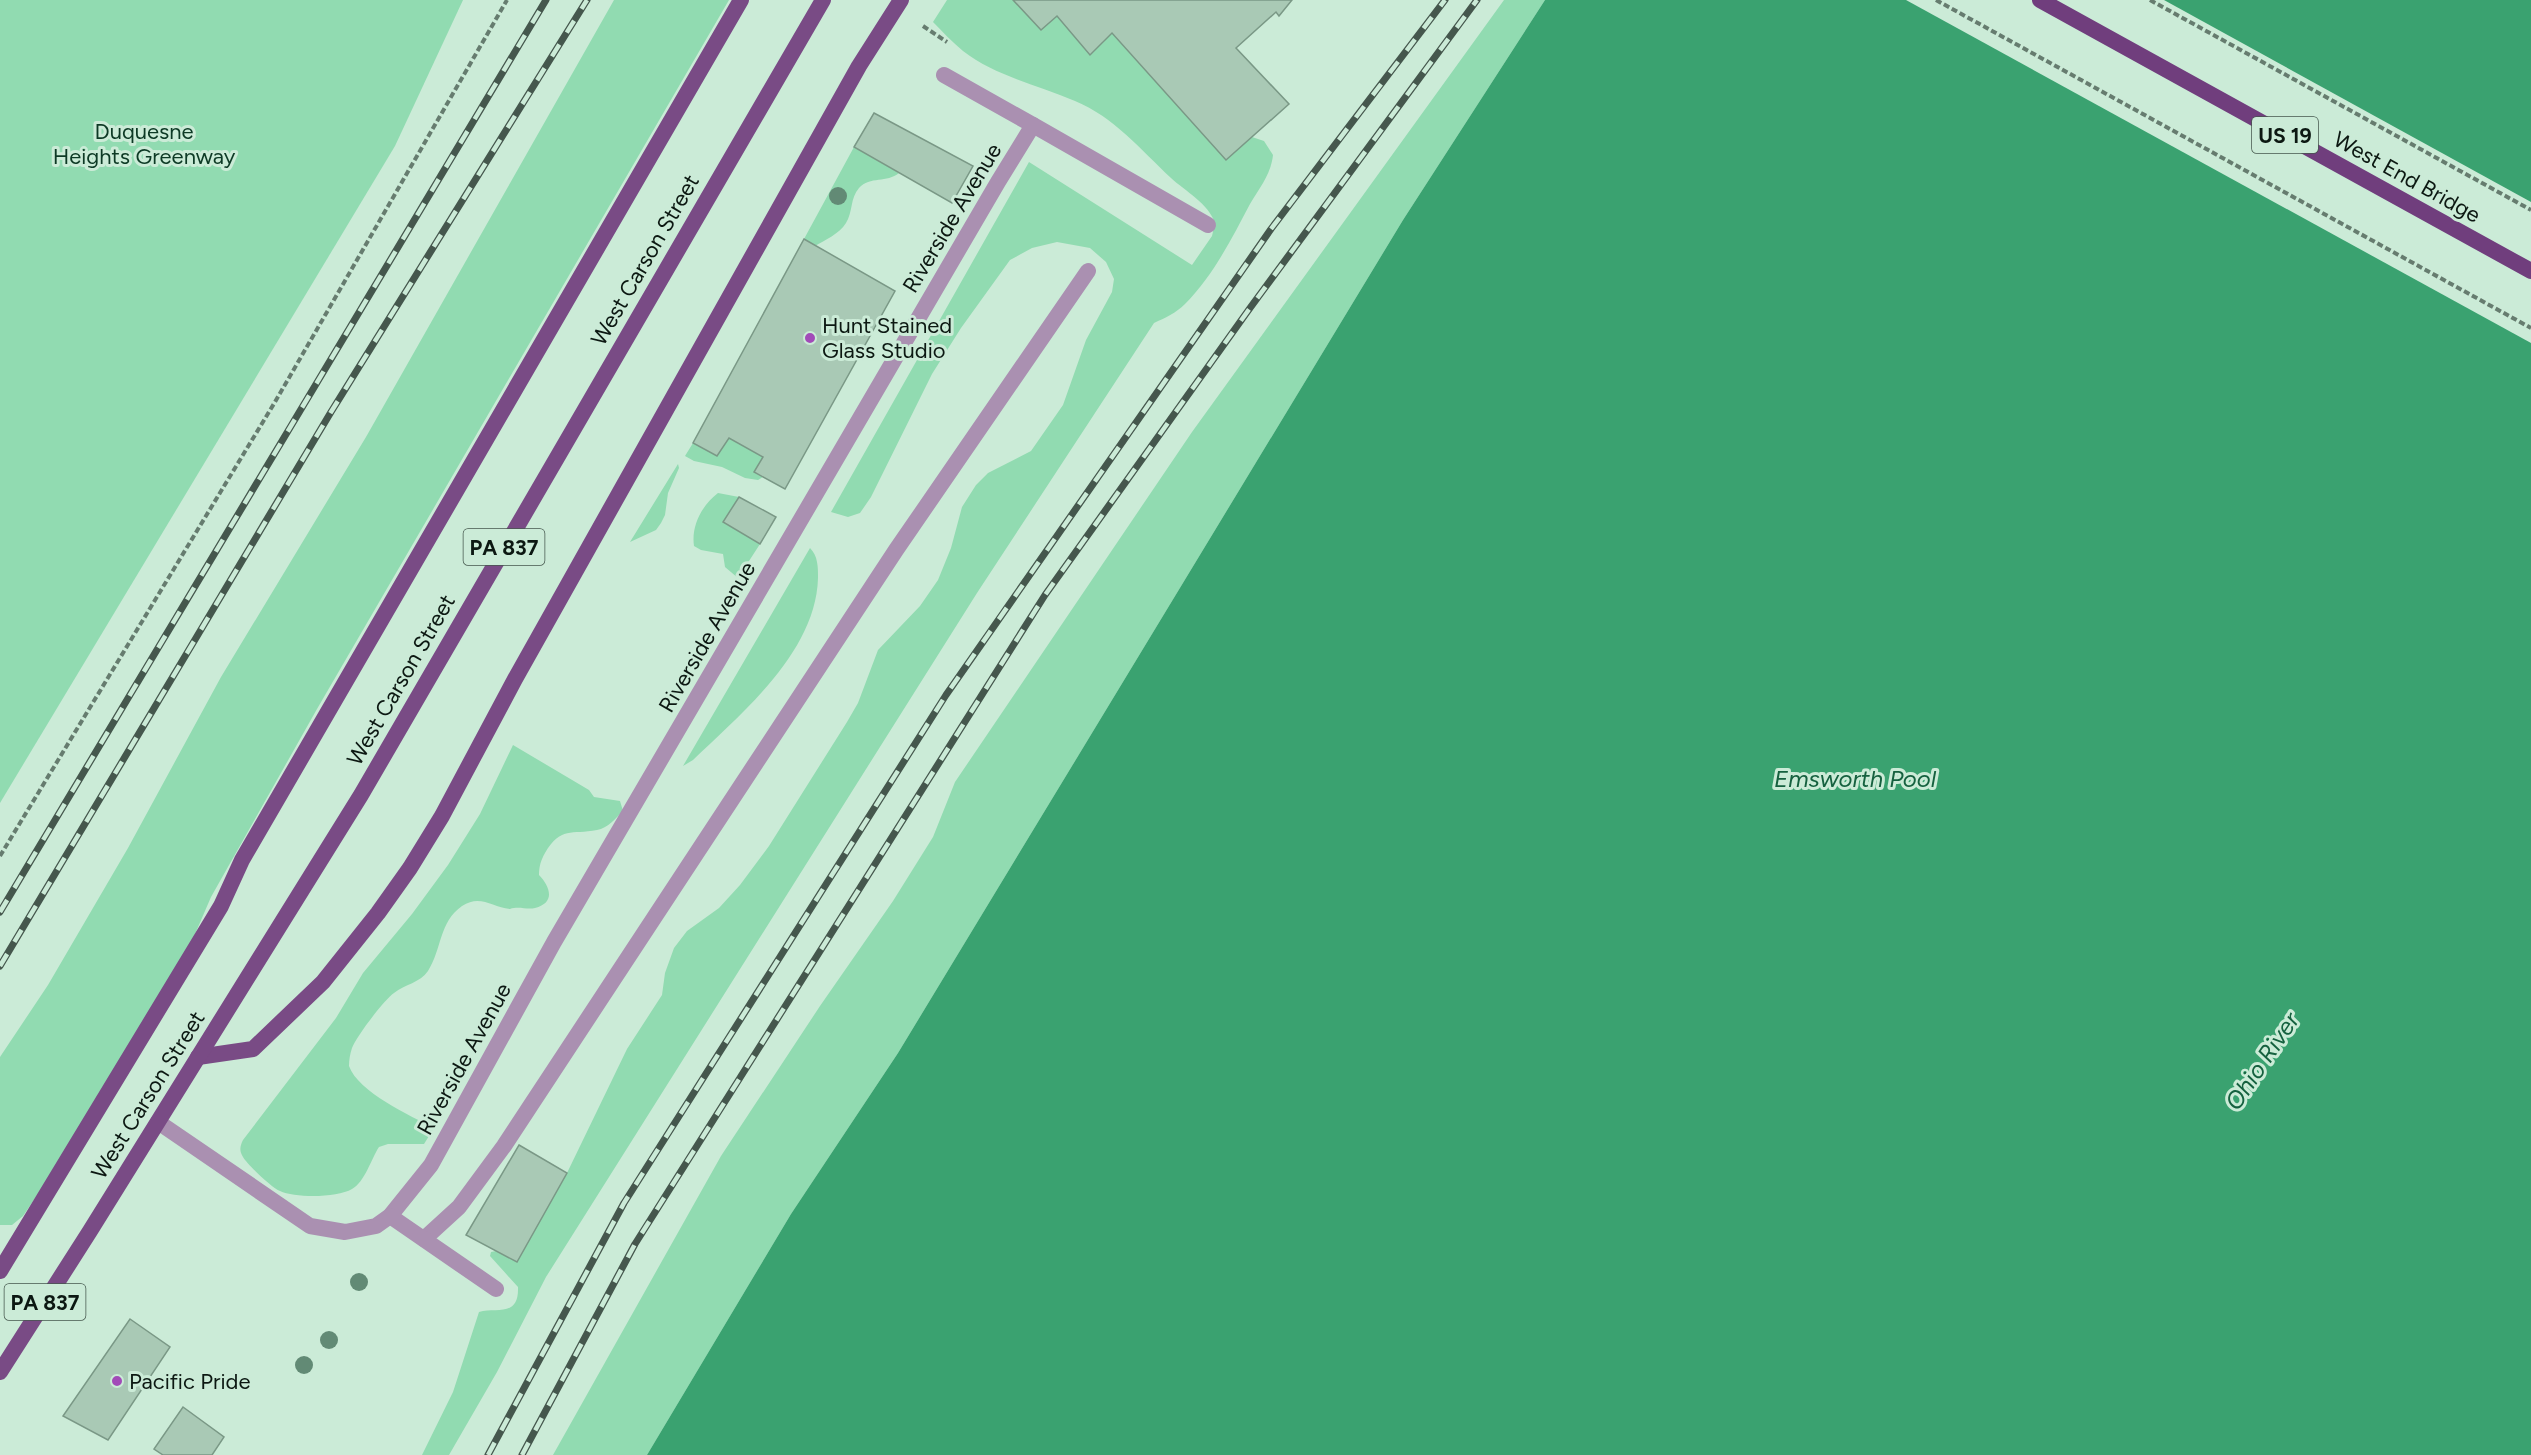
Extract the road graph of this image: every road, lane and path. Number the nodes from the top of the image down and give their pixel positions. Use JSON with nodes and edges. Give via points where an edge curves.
{"nodes":[{"id":1,"x":507,"y":0,"type":"edge"},
{"id":2,"x":741,"y":0,"type":"edge"},
{"id":3,"x":810,"y":0,"type":"edge"},
{"id":4,"x":823,"y":0,"type":"edge"},
{"id":5,"x":901,"y":0,"type":"edge"},
{"id":6,"x":1936,"y":0,"type":"edge"},
{"id":7,"x":2040,"y":0,"type":"edge"},
{"id":8,"x":2150,"y":0,"type":"edge"},
{"id":9,"x":922,"y":26,"type":"dead end"},
{"id":10,"x":802,"y":33,"type":"junction"},
{"id":11,"x":947,"y":42,"type":"dead end"},
{"id":12,"x":944,"y":75,"type":"dead end"},
{"id":13,"x":1033,"y":125,"type":"junction"},
{"id":14,"x":2531,"y":210,"type":"edge"},
{"id":15,"x":1208,"y":225,"type":"dead end"},
{"id":16,"x":1088,"y":271,"type":"dead end"},
{"id":17,"x":2531,"y":271,"type":"edge"},
{"id":18,"x":2531,"y":328,"type":"edge"},
{"id":19,"x":0,"y":856,"type":"edge"},
{"id":20,"x":198,"y":1057,"type":"junction"},
{"id":21,"x":158,"y":1122,"type":"junction"},
{"id":22,"x":390,"y":1216,"type":"junction"},
{"id":23,"x":424,"y":1239,"type":"junction"},
{"id":24,"x":0,"y":1271,"type":"edge"},
{"id":25,"x":496,"y":1288,"type":"dead end"},
{"id":26,"x":0,"y":1372,"type":"edge"}],
"edges":[{"from":1,"to":19,"type":"path","via":[[269,412]]},
{"from":2,"to":24,"type":"main road","via":[[242,860],[221,906]]},
{"from":3,"to":10,"type":"main road","number":"PA 837"},
{"from":4,"to":10,"type":"main road","name":"West Carson Street","number":"PA 837"},
{"from":5,"to":20,"type":"main road","via":[[859,66],[410,868],[323,982],[253,1049]]},
{"from":6,"to":18,"type":"path"},
{"from":7,"to":17,"type":"highway","name":"West End Bridge","number":"US 19"},
{"from":8,"to":14,"type":"path"},
{"from":9,"to":11,"type":"path"},
{"from":10,"to":20,"type":"main road","name":"West Carson Street","number":"PA 837","via":[[361,795]]},
{"from":12,"to":13,"type":"street"},
{"from":13,"to":15,"type":"street"},
{"from":13,"to":22,"type":"street","name":"Riverside Avenue","via":[[554,942],[430,1165]]},
{"from":16,"to":23,"type":"street","via":[[896,550],[504,1146],[459,1207]]},
{"from":20,"to":21,"type":"main road","name":"West Carson Street","number":"PA 837"},
{"from":21,"to":22,"type":"street","name":"Riverside Avenue","via":[[310,1226],[345,1232],[376,1226]]},
{"from":21,"to":26,"type":"main road","name":"West Carson Street","number":"PA 837"},
{"from":22,"to":23,"type":"street"},
{"from":23,"to":25,"type":"street"}]}
